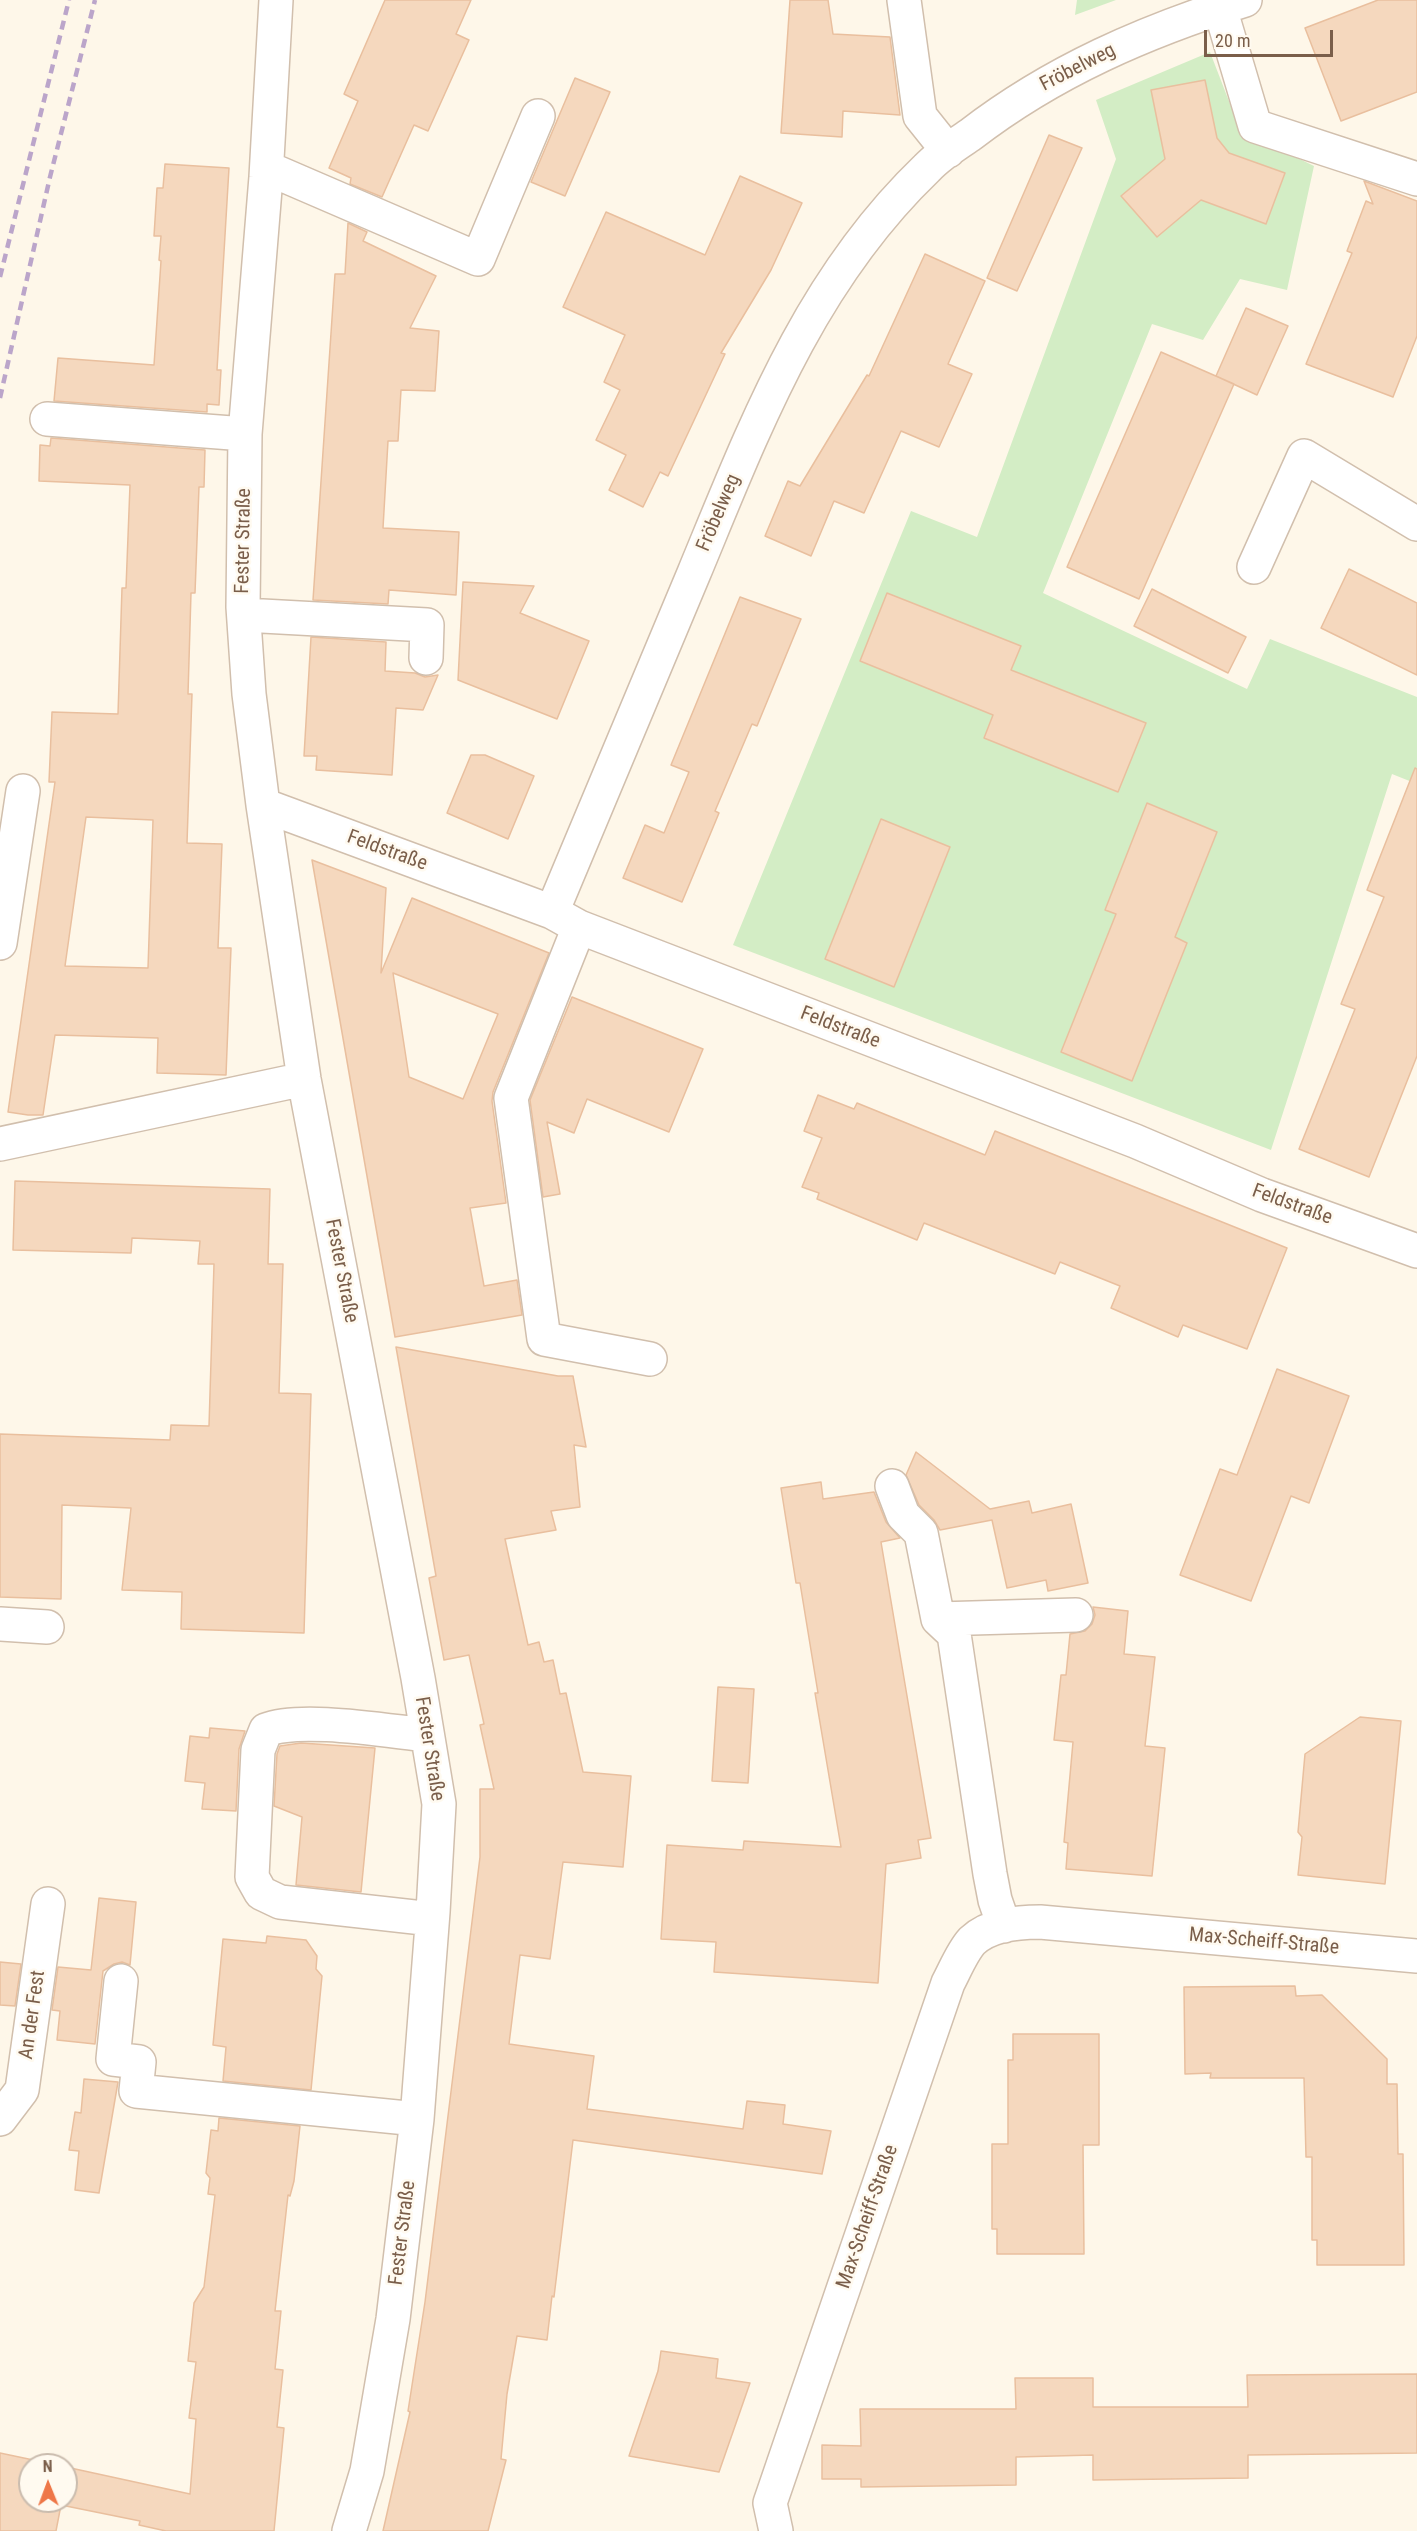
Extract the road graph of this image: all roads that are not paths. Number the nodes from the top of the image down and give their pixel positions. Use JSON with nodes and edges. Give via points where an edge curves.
{"nodes":[{"id":1,"x":276,"y":0,"type":"edge"},
{"id":2,"x":904,"y":0,"type":"edge"},
{"id":3,"x":1232,"y":4,"type":"edge"},
{"id":4,"x":538,"y":116,"type":"dead end"},
{"id":5,"x":948,"y":151,"type":"junction"},
{"id":6,"x":267,"y":168,"type":"junction"},
{"id":7,"x":1417,"y":179,"type":"edge"},
{"id":8,"x":47,"y":419,"type":"dead end"},
{"id":9,"x":245,"y":434,"type":"junction"},
{"id":10,"x":1417,"y":524,"type":"edge"},
{"id":11,"x":1254,"y":567,"type":"dead end"},
{"id":12,"x":244,"y":615,"type":"junction"},
{"id":13,"x":426,"y":658,"type":"dead end"},
{"id":14,"x":23,"y":791,"type":"dead end"},
{"id":15,"x":263,"y":805,"type":"junction"},
{"id":16,"x":565,"y":920,"type":"junction"},
{"id":17,"x":0,"y":943,"type":"edge"},
{"id":18,"x":304,"y":1079,"type":"junction"},
{"id":19,"x":0,"y":1144,"type":"edge"},
{"id":20,"x":1417,"y":1251,"type":"edge"},
{"id":21,"x":650,"y":1359,"type":"dead end"},
{"id":22,"x":892,"y":1486,"type":"dead end"},
{"id":23,"x":1076,"y":1615,"type":"dead end"},
{"id":24,"x":938,"y":1619,"type":"junction"},
{"id":25,"x":0,"y":1624,"type":"edge"},
{"id":26,"x":47,"y":1627,"type":"dead end"},
{"id":27,"x":428,"y":1735,"type":"junction"},
{"id":28,"x":48,"y":1904,"type":"dead end"},
{"id":29,"x":432,"y":1919,"type":"junction"},
{"id":30,"x":1004,"y":1926,"type":"junction"},
{"id":31,"x":1417,"y":1956,"type":"edge"},
{"id":32,"x":121,"y":1981,"type":"dead end"},
{"id":33,"x":0,"y":2119,"type":"edge"},
{"id":34,"x":417,"y":2119,"type":"junction"},
{"id":35,"x":349,"y":2531,"type":"edge"},
{"id":36,"x":776,"y":2531,"type":"edge"}],
"edges":[{"from":1,"to":6,"type":"street","name":"Fester Straße"},
{"from":2,"to":5,"type":"street","via":[[920,116]]},
{"from":3,"to":5,"type":"street","name":"Fröbelweg","via":[[1142,35],[1039,87]]},
{"from":3,"to":7,"type":"street","name":"Fröbelweg","via":[[1255,126]]},
{"from":4,"to":6,"type":"street","via":[[477,259]]},
{"from":5,"to":16,"type":"street","name":"Fröbelweg","via":[[928,166],[886,211],[839,270],[799,335],[758,420]]},
{"from":6,"to":9,"type":"street","name":"Fester Straße"},
{"from":8,"to":9,"type":"street"},
{"from":9,"to":12,"type":"street","name":"Fester Straße"},
{"from":10,"to":11,"type":"street","via":[[1304,456]]},
{"from":12,"to":13,"type":"street","via":[[427,625]]},
{"from":12,"to":15,"type":"street","name":"Fester Straße"},
{"from":14,"to":17,"type":"street"},
{"from":15,"to":16,"type":"street","name":"Feldstraße"},
{"from":15,"to":18,"type":"street","name":"Fester Straße"},
{"from":16,"to":20,"type":"street","name":"Feldstraße","via":[[1135,1141],[1262,1195]]},
{"from":16,"to":21,"type":"street","name":"Fröbelweg","via":[[512,1098],[544,1339]]},
{"from":18,"to":19,"type":"street"},
{"from":18,"to":27,"type":"street","name":"Fester Straße"},
{"from":22,"to":24,"type":"street","via":[[903,1515],[921,1533]]},
{"from":23,"to":24,"type":"street"},
{"from":24,"to":30,"type":"street","via":[[954,1634],[994,1900]]},
{"from":25,"to":26,"type":"street"},
{"from":27,"to":29,"type":"street","name":"Fester Straße","via":[[439,1804]]},
{"from":27,"to":29,"type":"street","via":[[305,1724],[278,1725],[266,1730],[258,1750],[252,1877],[261,1893],[279,1902]]},
{"from":28,"to":33,"type":"street","name":"An der Fest","via":[[22,2090]]},
{"from":29,"to":34,"type":"street","name":"Fester Straße"},
{"from":30,"to":31,"type":"street","name":"Max-Scheiff-Straße","via":[[1040,1922]]},
{"from":30,"to":36,"type":"street","name":"Max-Scheiff-Straße","via":[[972,1941],[948,1983],[770,2503]]},
{"from":32,"to":34,"type":"street","via":[[113,2059],[139,2062],[136,2091]]},
{"from":34,"to":35,"type":"street","name":"Fester Straße","via":[[393,2319],[367,2471]]}]}
